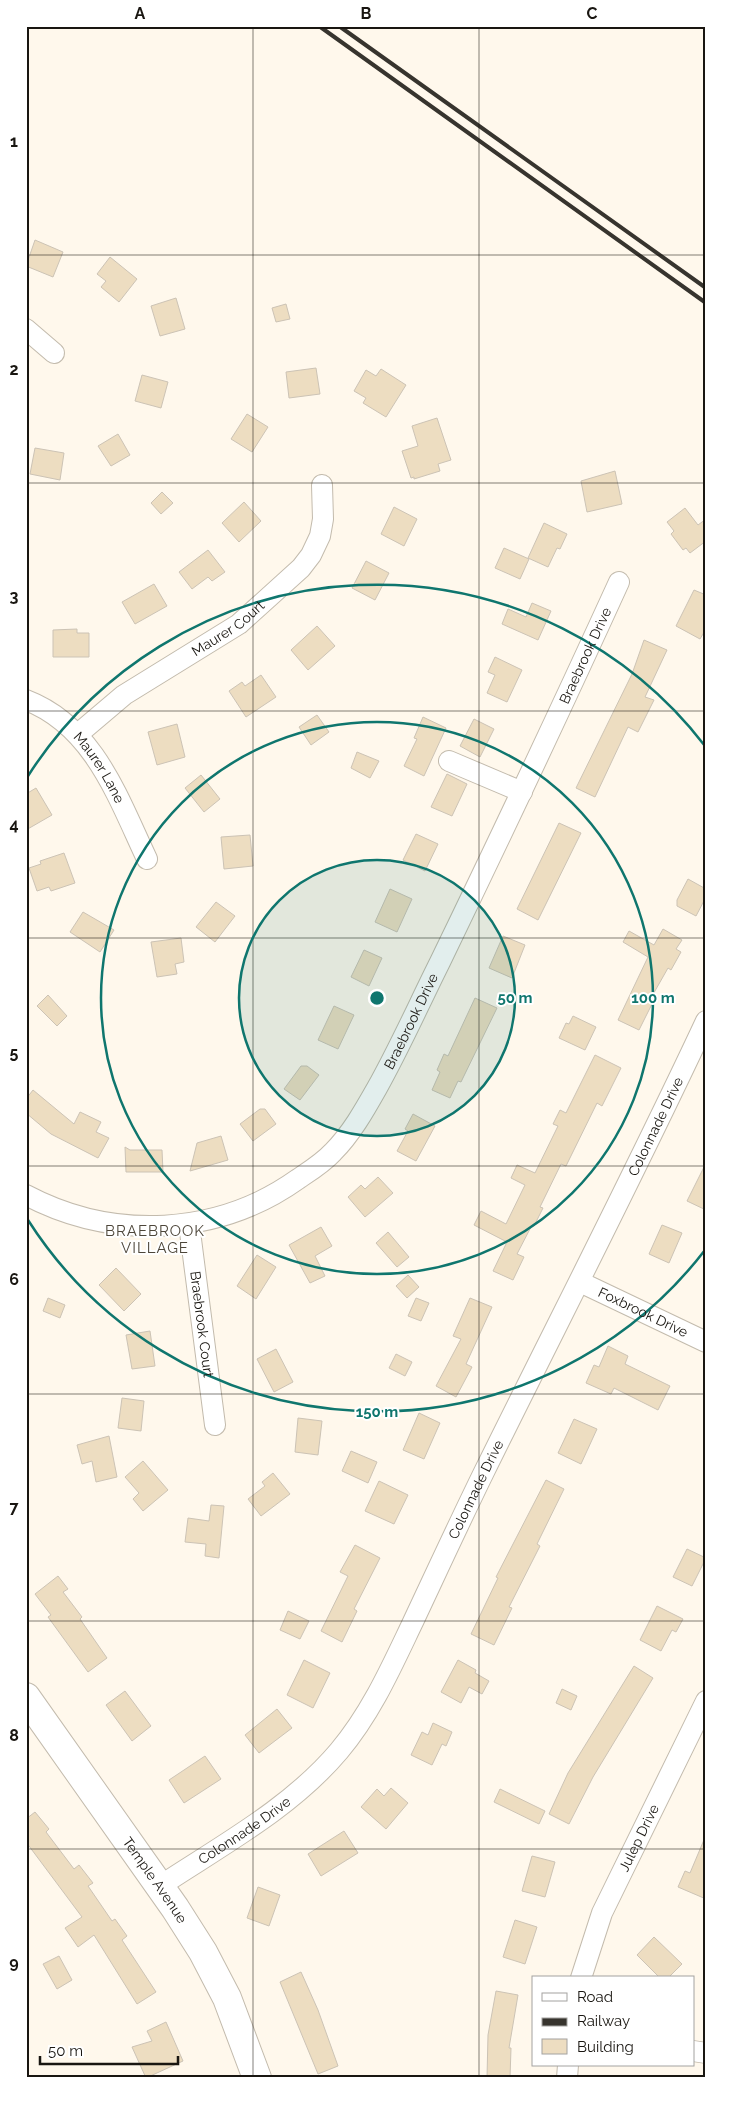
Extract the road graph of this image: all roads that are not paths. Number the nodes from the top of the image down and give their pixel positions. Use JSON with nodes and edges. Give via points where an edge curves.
{"nodes":[{"id":1,"x":26,"y":329,"type":"edge"},
{"id":2,"x":54,"y":353,"type":"dead end"},
{"id":3,"x":322,"y":485,"type":"dead end"},
{"id":4,"x":619,"y":582,"type":"dead end"},
{"id":5,"x":26,"y":700,"type":"edge"},
{"id":6,"x":78,"y":734,"type":"junction"},
{"id":7,"x":449,"y":761,"type":"dead end"},
{"id":8,"x":522,"y":792,"type":"junction"},
{"id":9,"x":147,"y":859,"type":"dead end"},
{"id":10,"x":706,"y":1021,"type":"edge"},
{"id":11,"x":26,"y":1195,"type":"edge"},
{"id":12,"x":189,"y":1224,"type":"junction"},
{"id":13,"x":580,"y":1282,"type":"junction"},
{"id":14,"x":706,"y":1342,"type":"edge"},
{"id":15,"x":215,"y":1425,"type":"dead end"},
{"id":16,"x":26,"y":1697,"type":"edge"},
{"id":17,"x":706,"y":1701,"type":"edge"},
{"id":18,"x":160,"y":1886,"type":"junction"},
{"id":19,"x":582,"y":1976,"type":"edge"},
{"id":20,"x":257,"y":2078,"type":"edge"}],
"edges":[{"from":1,"to":2,"type":"street"},
{"from":3,"to":6,"type":"street","name":"Maurer Court","via":[[320,536],[301,568],[239,624],[124,695]]},
{"from":4,"to":8,"type":"street","name":"Braebrook Drive"},
{"from":5,"to":6,"type":"street","name":"Maurer Lane","via":[[62,720]]},
{"from":6,"to":9,"type":"street","name":"Maurer Lane","via":[[94,753]]},
{"from":7,"to":8,"type":"street"},
{"from":8,"to":12,"type":"street","name":"Braebrook Drive","via":[[393,1059],[351,1131],[320,1164],[287,1187],[220,1218]]},
{"from":10,"to":13,"type":"street","name":"Colonnade Drive"},
{"from":11,"to":12,"type":"street","name":"Braebrook Drive","via":[[54,1208],[101,1222],[140,1226]]},
{"from":12,"to":15,"type":"street","name":"Braebrook Court"},
{"from":13,"to":14,"type":"street","name":"Foxbrook Drive"},
{"from":13,"to":18,"type":"street","name":"Colonnade Drive","via":[[386,1677],[358,1727],[338,1753],[277,1809]]},
{"from":16,"to":18,"type":"street","name":"Temple Avenue"},
{"from":17,"to":19,"type":"street","name":"Julep Drive","via":[[602,1914]]},
{"from":18,"to":20,"type":"street","name":"Temple Avenue","via":[[203,1952],[227,1998]]}]}
